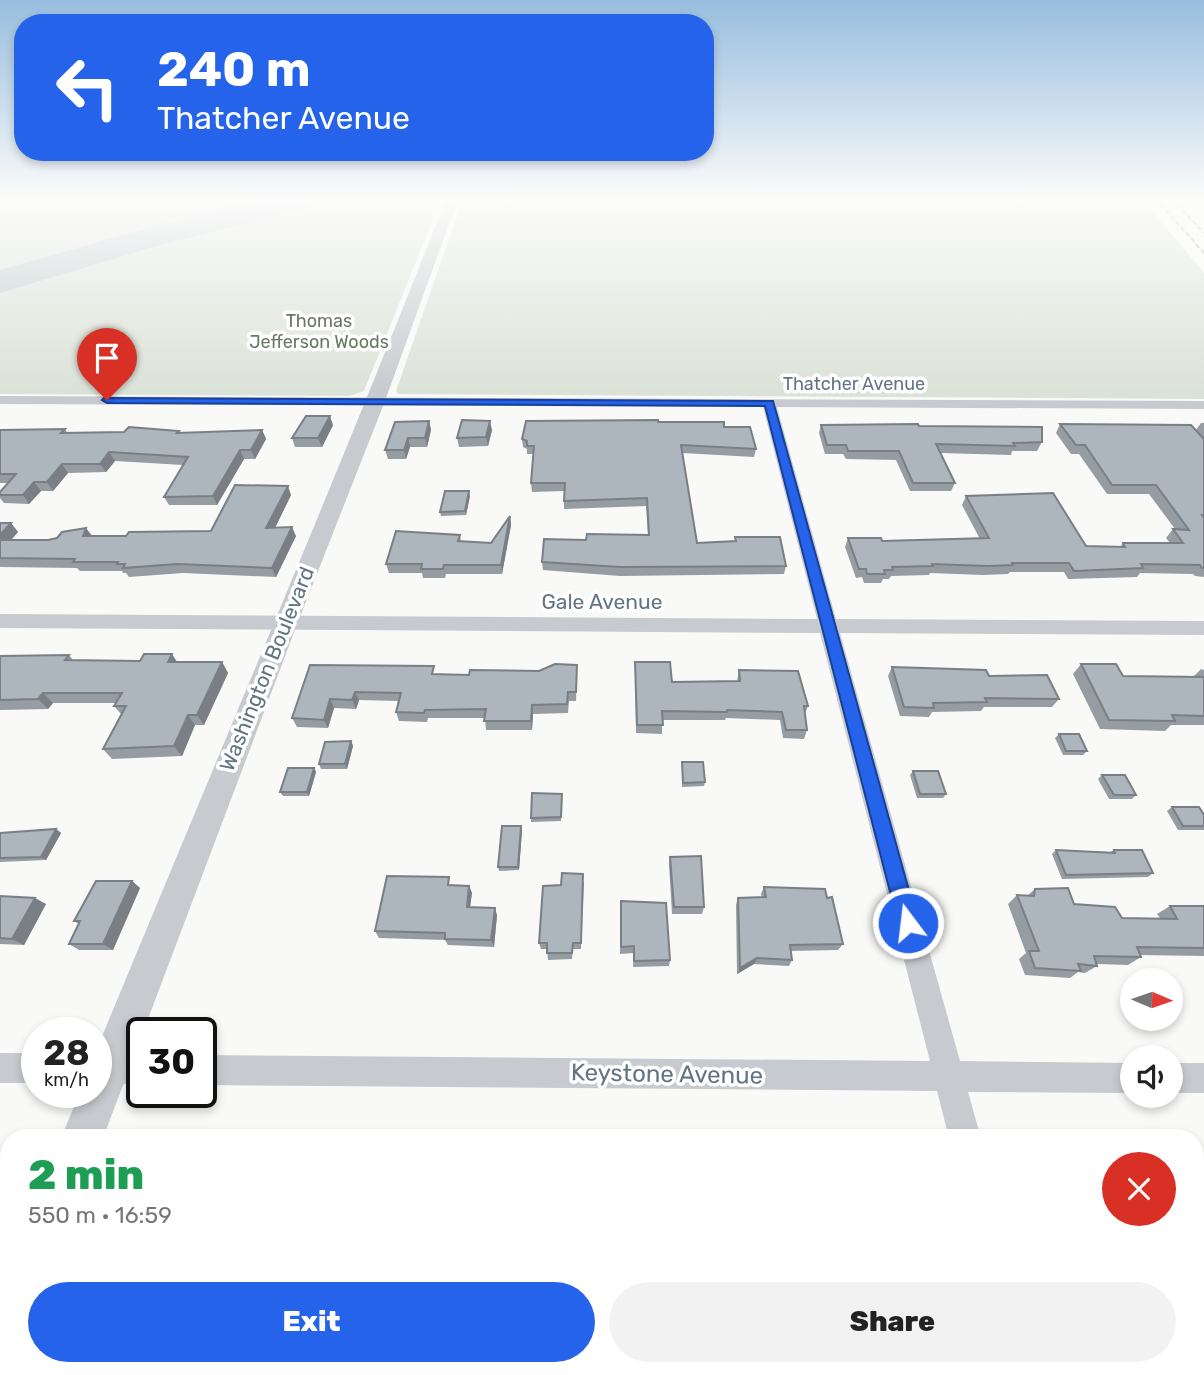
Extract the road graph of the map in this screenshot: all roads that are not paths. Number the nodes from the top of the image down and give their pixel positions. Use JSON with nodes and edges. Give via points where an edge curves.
{"nodes":[{"id":1,"x":428,"y":263,"type":"edge"},
{"id":2,"x":0,"y":400,"type":"edge"},
{"id":3,"x":376,"y":401,"type":"junction"},
{"id":4,"x":769,"y":403,"type":"junction"},
{"id":5,"x":1204,"y":405,"type":"edge"},
{"id":6,"x":0,"y":621,"type":"edge"},
{"id":7,"x":285,"y":622,"type":"junction"},
{"id":8,"x":829,"y":626,"type":"junction"},
{"id":9,"x":1204,"y":628,"type":"edge"},
{"id":10,"x":0,"y":1068,"type":"edge"},
{"id":11,"x":21,"y":1068,"type":"edge"},
{"id":12,"x":116,"y":1069,"type":"edge"},
{"id":13,"x":217,"y":1070,"type":"edge"},
{"id":14,"x":949,"y":1077,"type":"junction"},
{"id":15,"x":1120,"y":1078,"type":"edge"},
{"id":16,"x":1183,"y":1078,"type":"edge"},
{"id":17,"x":1204,"y":1078,"type":"edge"},
{"id":18,"x":86,"y":1129,"type":"edge"},
{"id":19,"x":963,"y":1129,"type":"edge"}],
"edges":[{"from":1,"to":3,"type":"street","name":"Washington Boulevard"},
{"from":2,"to":3,"type":"street","name":"Thatcher Avenue"},
{"from":3,"to":4,"type":"street","name":"Thatcher Avenue"},
{"from":3,"to":7,"type":"street","name":"Washington Boulevard"},
{"from":4,"to":5,"type":"street","name":"Thatcher Avenue"},
{"from":4,"to":8,"type":"street"},
{"from":6,"to":7,"type":"street","name":"Gale Avenue"},
{"from":7,"to":8,"type":"street","name":"Gale Avenue"},
{"from":7,"to":12,"type":"street","name":"Washington Boulevard"},
{"from":8,"to":9,"type":"street","name":"Gale Avenue"},
{"from":8,"to":14,"type":"street"},
{"from":10,"to":11,"type":"street"},
{"from":12,"to":18,"type":"street","name":"Washington Boulevard"},
{"from":13,"to":14,"type":"street","name":"Keystone Avenue"},
{"from":14,"to":15,"type":"street","name":"Keystone Avenue"},
{"from":14,"to":19,"type":"street"},
{"from":16,"to":17,"type":"street"}]}
